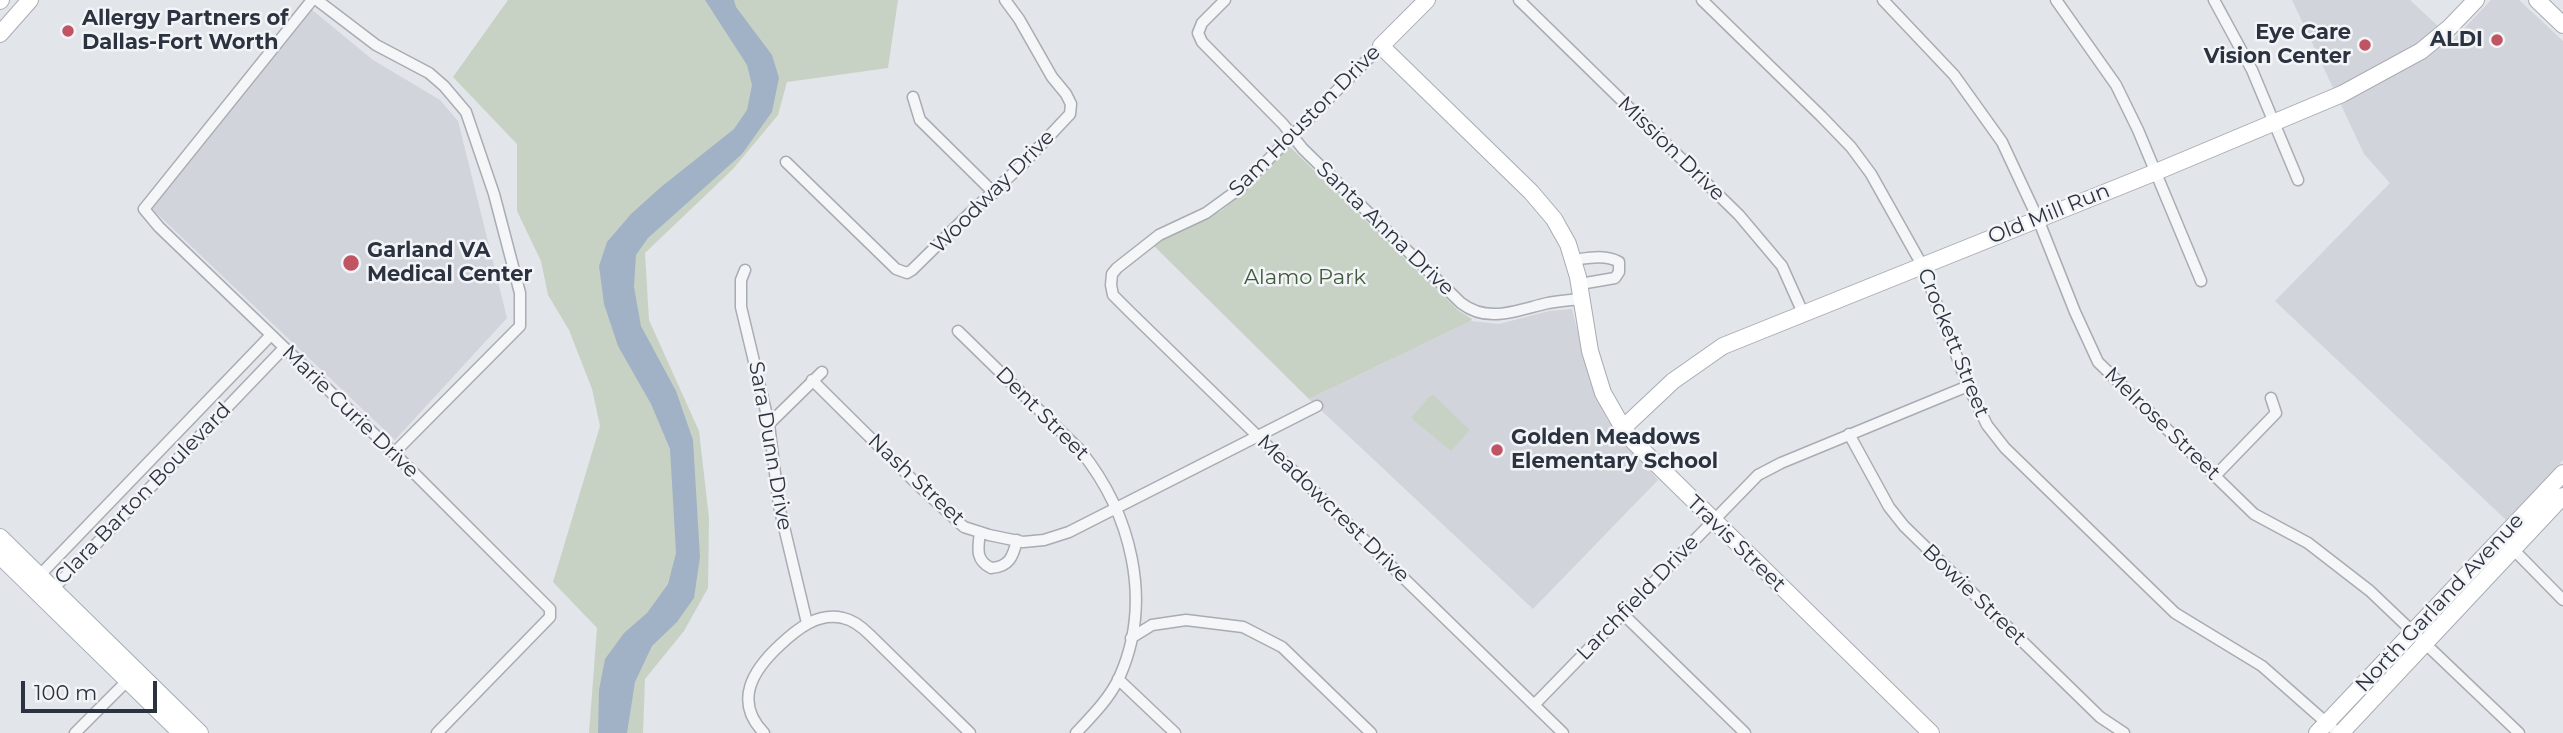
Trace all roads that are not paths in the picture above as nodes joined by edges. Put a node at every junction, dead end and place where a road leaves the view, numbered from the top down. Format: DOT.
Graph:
graph roads {
  1 [pos="30,0"];
  2 [pos="314,0"];
  3 [pos="1225,0"];
  4 [pos="1427,0"];
  5 [pos="1519,0"];
  6 [pos="1702,0"];
  7 [pos="1883,0"];
  8 [pos="2056,0"];
  9 [pos="2214,0"];
  10 [pos="2476,0"];
  11 [pos="2537,0"];
  12 [pos="1010,2"];
  13 [pos="2563,25"];
  14 [pos="0,34"];
  15 [pos="1381,46"];
  16 [pos="912,96"];
  17 [pos="2273,124"];
  18 [pos="1292,136"];
  19 [pos="786,162"];
  20 [pos="2156,172"];
  21 [pos="2298,180"];
  22 [pos="994,193"];
  23 [pos="2038,219"];
  24 [pos="1573,260"];
  25 [pos="1922,265"];
  26 [pos="745,270"];
  27 [pos="1110,281"];
  28 [pos="2201,281"];
  29 [pos="1580,292"];
  30 [pos="1803,313"];
  31 [pos="958,331"];
  32 [pos="271,335"];
  33 [pos="284,348"];
  34 [pos="822,372"];
  35 [pos="812,380"];
  36 [pos="1968,386"];
  37 [pos="2271,398"];
  38 [pos="1317,406"];
  39 [pos="769,424"];
  40 [pos="1623,428"];
  41 [pos="1849,435"];
  42 [pos="1258,436"];
  43 [pos="394,453"];
  44 [pos="2563,473"];
  45 [pos="2214,476"];
  46 [pos="2563,496"];
  47 [pos="1116,508"];
  48 [pos="1713,522"];
  49 [pos="980,532"];
  50 [pos="0,537"];
  51 [pos="2501,537"];
  52 [pos="1017,540"];
  53 [pos="2513,549"];
  54 [pos="0,556"];
  55 [pos="43,586"];
  56 [pos="2563,600"];
  57 [pos="1623,614"];
  58 [pos="807,623"];
  59 [pos="2414,631"];
  60 [pos="1131,638"];
  61 [pos="2426,643"];
  62 [pos="133,677"];
  63 [pos="1118,679"];
  64 [pos="1534,705"];
  65 [pos="2331,731"];
  66 [pos="75,733"];
  67 [pos="181,733"];
  68 [pos="200,733"];
  69 [pos="437,733"];
  70 [pos="764,733"];
  71 [pos="970,733"];
  72 [pos="1076,733"];
  73 [pos="1174,733"];
  74 [pos="1371,733"];
  75 [pos="1563,733"];
  76 [pos="1745,733"];
  77 [pos="1931,733"];
  78 [pos="2124,733"];
  79 [pos="2519,733"];
  1 -- 14 [label="street"];
  2 -- 32 [label="street, Marie Curie Drive"];
  2 -- 43 [label="street"];
  3 -- 18 [label="street, Santa Anna Drive"];
  4 -- 15 [label="street, Sam Houston Drive"];
  5 -- 30 [label="street, Mission Drive"];
  6 -- 25 [label="street, Crockett Street"];
  7 -- 23 [label="street, Melrose Street"];
  8 -- 20 [label="street"];
  9 -- 17 [label="street"];
  10 -- 17 [label="street, Old Mill Run"];
  11 -- 13 [label="street"];
  12 -- 22 [label="street, Woodway Drive"];
  15 -- 18 [label="street, Sam Houston Drive"];
  15 -- 24 [label="street, Travis Street"];
  16 -- 22 [label="street"];
  17 -- 20 [label="street, Old Mill Run"];
  17 -- 21 [label="street"];
  18 -- 27 [label="street, Sam Houston Drive"];
  18 -- 29 [label="street, Santa Anna Drive"];
  19 -- 22 [label="street, Woodway Drive"];
  20 -- 23 [label="street, Old Mill Run"];
  20 -- 28 [label="street"];
  23 -- 25 [label="street, Old Mill Run"];
  23 -- 45 [label="street, Melrose Street"];
  24 -- 29 [label="street, Travis Street"];
  24 -- 29 [label="street"];
  25 -- 30 [label="street, Old Mill Run"];
  25 -- 36 [label="street, Crockett Street"];
  26 -- 39 [label="street, Sara Dunn Drive"];
  27 -- 42 [label="street, Meadowcrest Drive"];
  29 -- 40 [label="street, Travis Street"];
  30 -- 40 [label="street, Old Mill Run"];
  31 -- 47 [label="street, Dent Street"];
  32 -- 33 [label="street, Marie Curie Drive"];
  32 -- 55 [label="street, Clara Barton Boulevard"];
  33 -- 43 [label="street, Marie Curie Drive"];
  33 -- 55 [label="street, Clara Barton Boulevard"];
  34 -- 35 [label="street"];
  35 -- 39 [label="street"];
  35 -- 49 [label="street, Nash Street"];
  36 -- 41 [label="street, Larchfield Drive"];
  36 -- 65 [label="street, Crockett Street"];
  37 -- 45 [label="street"];
  38 -- 42 [label="street, Nash Street"];
  39 -- 58 [label="street, Sara Dunn Drive"];
  40 -- 48 [label="street, Travis Street"];
  41 -- 48 [label="street, Larchfield Drive"];
  41 -- 78 [label="street, Bowie Street"];
  42 -- 47 [label="street, Nash Street"];
  42 -- 64 [label="street, Meadowcrest Drive"];
  43 -- 69 [label="street, Marie Curie Drive"];
  44 -- 51 [label="street, North Garland Avenue"];
  45 -- 59 [label="street, Melrose Street"];
  46 -- 53 [label="street, North Garland Avenue"];
  47 -- 52 [label="street, Nash Street"];
  47 -- 60 [label="street, Dent Street"];
  48 -- 57 [label="street, Larchfield Drive"];
  48 -- 77 [label="street, Travis Street"];
  49 -- 52 [label="street, Nash Street"];
  49 -- 52 [label="street"];
  50 -- 55 [label="street"];
  51 -- 53 [label="street"];
  51 -- 59 [label="street, North Garland Avenue"];
  53 -- 56 [label="street"];
  53 -- 61 [label="street, North Garland Avenue"];
  54 -- 55 [label="street"];
  55 -- 62 [label="street"];
  57 -- 64 [label="street, Larchfield Drive"];
  57 -- 76 [label="street"];
  58 -- 70 [label="street"];
  58 -- 71 [label="street"];
  59 -- 61 [label="street, Melrose Street"];
  59 -- 65 [label="street, North Garland Avenue"];
  60 -- 63 [label="street, Dent Street"];
  60 -- 74 [label="street"];
  61 -- 65 [label="street, North Garland Avenue"];
  61 -- 79 [label="street, Melrose Street"];
  62 -- 66 [label="street"];
  62 -- 67 [label="street"];
  62 -- 68 [label="street"];
  63 -- 72 [label="street, Dent Street"];
  63 -- 73 [label="street"];
  64 -- 75 [label="street, Meadowcrest Drive"];
}
